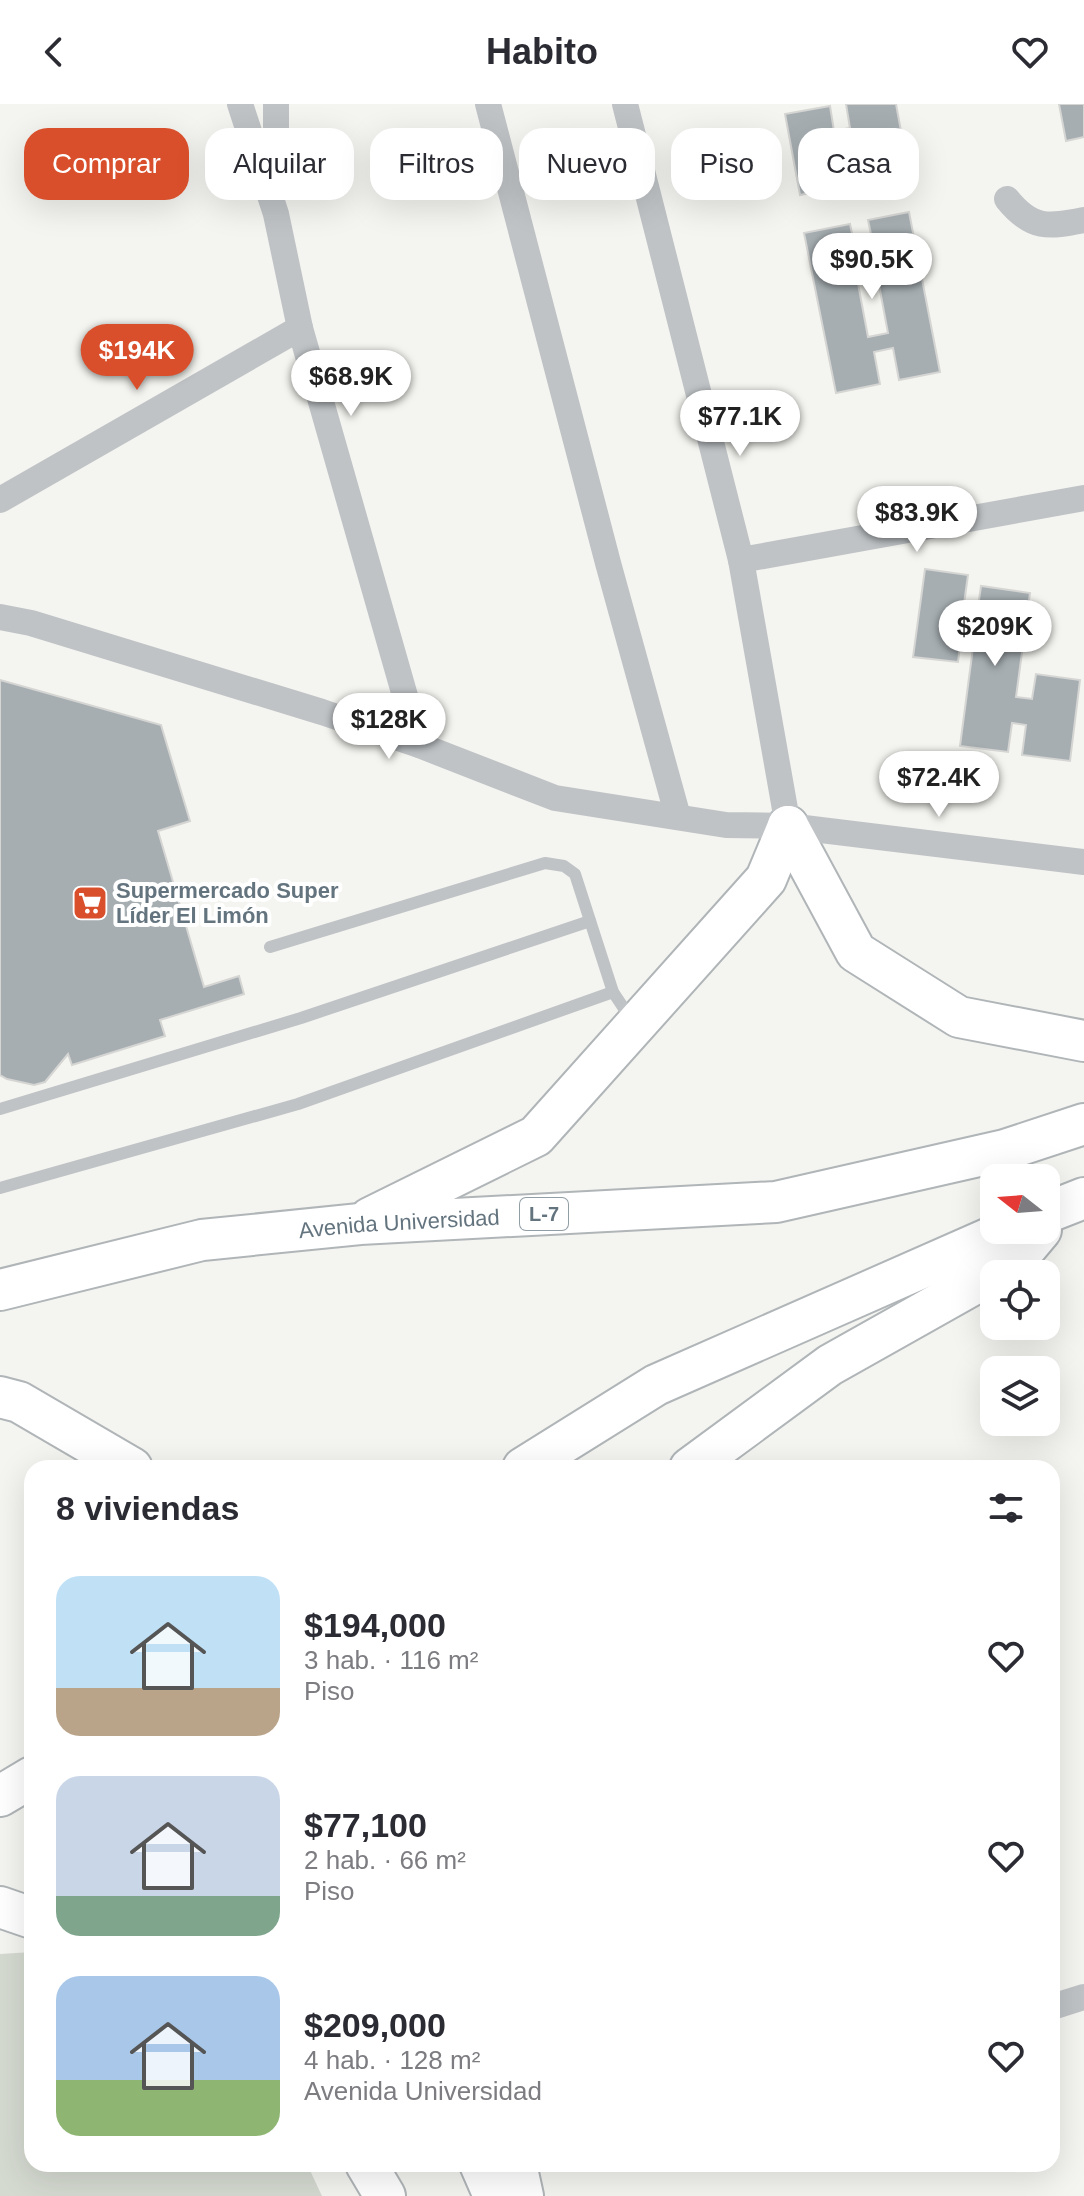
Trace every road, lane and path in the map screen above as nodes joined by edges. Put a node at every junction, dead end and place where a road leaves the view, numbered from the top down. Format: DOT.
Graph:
graph roads {
  1 [pos="240,104"];
  2 [pos="276,104"];
  3 [pos="488,104"];
  4 [pos="625,104"];
  5 [pos="1007,199"];
  6 [pos="276,214"];
  7 [pos="1084,220"];
  8 [pos="300,328"];
  9 [pos="1084,498"];
  10 [pos="0,500"];
  11 [pos="741,560"];
  12 [pos="0,617"];
  13 [pos="419,745"];
  14 [pos="678,817"];
  15 [pos="788,826"];
  16 [pos="1084,862"];
  17 [pos="590,921"];
  18 [pos="270,947"];
  19 [pos="613,992"];
  20 [pos="635,1025"];
  21 [pos="1084,1041"];
  22 [pos="0,1109"];
  23 [pos="1084,1124"];
  24 [pos="0,1188"];
  25 [pos="360,1224"];
  26 [pos="980,1242"];
  27 [pos="1029,1244"];
  28 [pos="0,1290"];
  29 [pos="0,1397"];
  30 [pos="118,1460"];
  31 [pos="536,1460"];
  32 [pos="701,1460"];
  33 [pos="24,1782"];
  34 [pos="0,1796"];
  35 [pos="0,1907"];
  36 [pos="24,1915"];
  37 [pos="1084,1997"];
  38 [pos="1060,2004"];
  39 [pos="371,2172"];
  40 [pos="484,2172"];
  41 [pos="518,2172"];
  42 [pos="385,2196"];
  43 [pos="494,2196"];
  44 [pos="523,2196"];
  1 -- 6 [label="street"];
  2 -- 6 [label="street"];
  3 -- 14 [label="street"];
  4 -- 11 [label="street"];
  5 -- 7 [label="street"];
  6 -- 8 [label="street"];
  8 -- 10 [label="street"];
  8 -- 13 [label="street"];
  9 -- 11 [label="street"];
  11 -- 15 [label="street"];
  12 -- 13 [label="street"];
  13 -- 14 [label="street"];
  14 -- 15 [label="street"];
  15 -- 16 [label="street"];
  15 -- 20 [label="main road"];
  15 -- 21 [label="main road"];
  17 -- 18 [label="lane"];
  17 -- 19 [label="lane"];
  17 -- 22 [label="lane"];
  19 -- 20 [label="lane"];
  19 -- 24 [label="lane"];
  20 -- 25 [label="main road"];
  23 -- 25 [label="main road, Avenida Universidad / L-7"];
  25 -- 28 [label="main road, Avenida Universidad / L-7"];
  26 -- 31 [label="main road"];
  27 -- 32 [label="main road"];
  29 -- 30 [label="main road"];
  33 -- 34 [label="main road"];
  35 -- 36 [label="main road"];
  37 -- 38 [label="street"];
  39 -- 42 [label="main road"];
  40 -- 43 [label="main road"];
  41 -- 44 [label="main road"];
}
